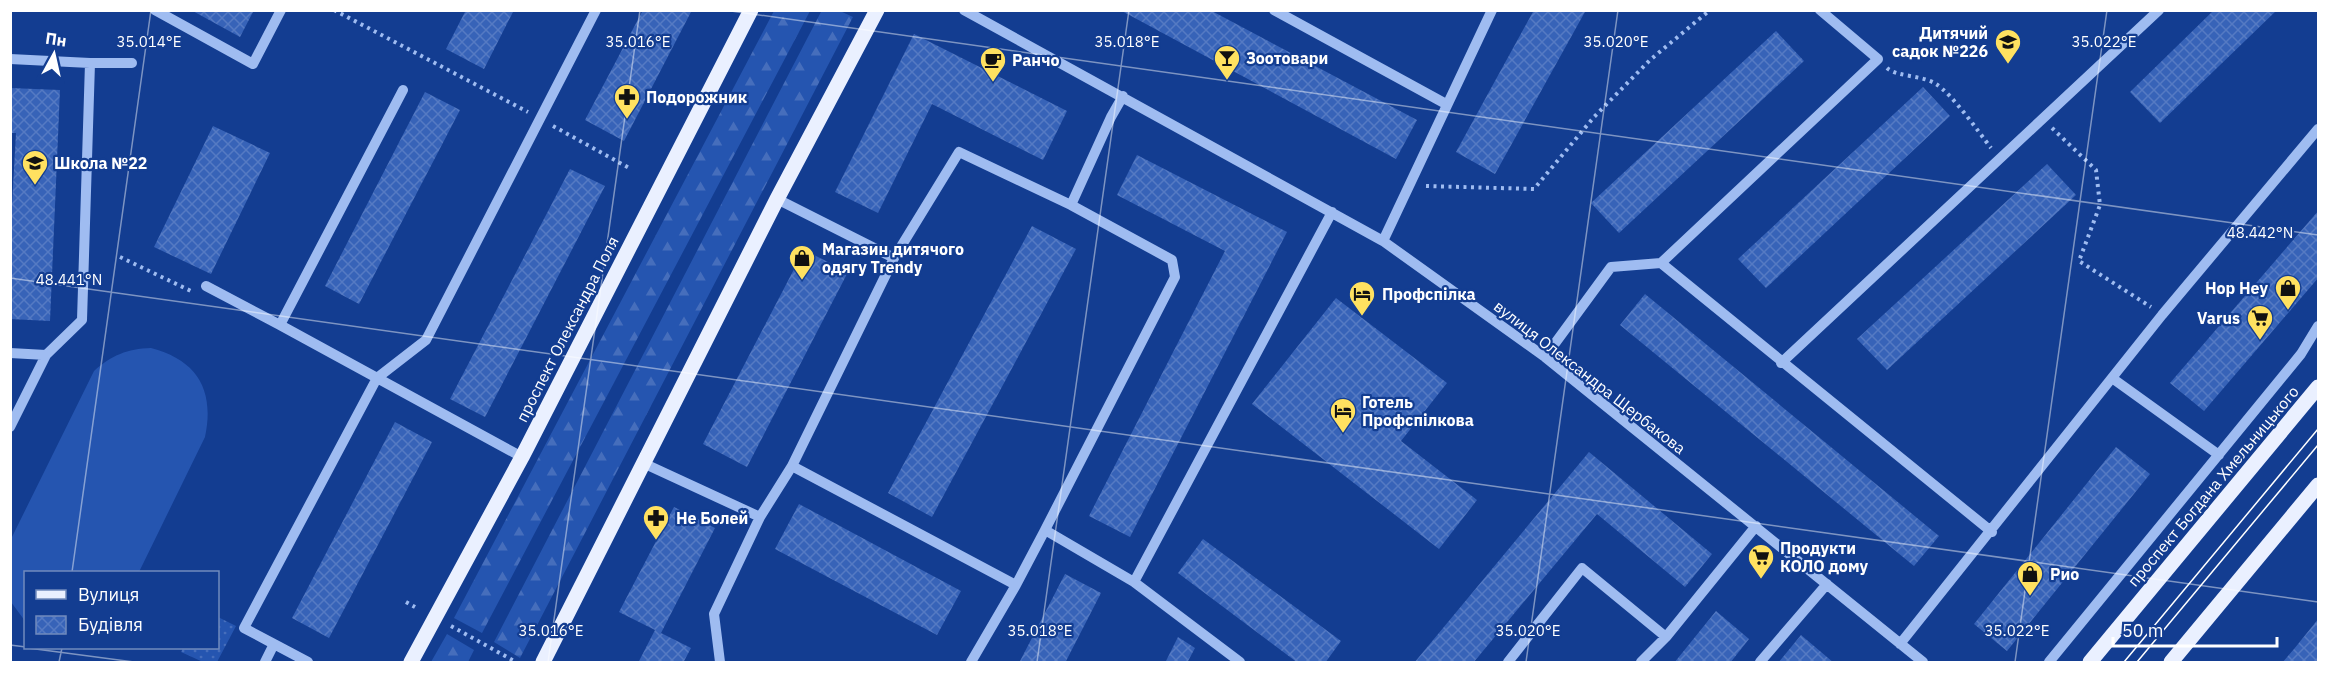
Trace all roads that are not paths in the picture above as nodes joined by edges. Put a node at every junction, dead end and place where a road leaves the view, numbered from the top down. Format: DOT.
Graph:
graph roads {
  1 [pos="155,10"];
  2 [pos="281,10"];
  3 [pos="596,10"];
  4 [pos="751,10"];
  5 [pos="877,10"];
  6 [pos="964,10"];
  7 [pos="1274,10"];
  8 [pos="1492,10"];
  9 [pos="1820,10"];
  10 [pos="2159,10"];
  11 [pos="10,59"];
  12 [pos="90,63"];
  13 [pos="132,63"];
  14 [pos="403,90"];
  15 [pos="1123,96"];
  16 [pos="1446,104"];
  17 [pos="2319,129"];
  18 [pos="777,200"];
  19 [pos="1071,205"];
  20 [pos="1332,212"];
  21 [pos="1383,241"];
  22 [pos="894,258"];
  23 [pos="1661,263"];
  24 [pos="206,286"];
  25 [pos="280,326"];
  26 [pos="2319,326"];
  27 [pos="10,353"];
  28 [pos="46,355"];
  29 [pos="1545,357"];
  30 [pos="1780,363"];
  31 [pos="377,378"];
  32 [pos="2112,378"];
  33 [pos="2319,387"];
  34 [pos="10,427"];
  35 [pos="2219,455"];
  36 [pos="522,457"];
  37 [pos="643,463"];
  38 [pos="792,466"];
  39 [pos="2319,485"];
  40 [pos="760,517"];
  41 [pos="1756,526"];
  42 [pos="1045,530"];
  43 [pos="1992,532"];
  44 [pos="1134,582"];
  45 [pos="1827,584"];
  46 [pos="1016,585"];
  47 [pos="1666,637"];
  48 [pos="274,644"];
  49 [pos="1900,644"];
  50 [pos="265,663"];
  51 [pos="308,663"];
  52 [pos="411,663"];
  53 [pos="543,663"];
  54 [pos="720,663"];
  55 [pos="972,663"];
  56 [pos="1240,663"];
  57 [pos="1508,663"];
  58 [pos="1641,663"];
  59 [pos="1760,663"];
  60 [pos="1923,663"];
  61 [pos="2049,663"];
  62 [pos="2090,663"];
  63 [pos="2171,663"];
  1 -- 2 [label="street"];
  3 -- 31 [label="street"];
  4 -- 36 [label="main road, проспект Олександра Поля"];
  5 -- 18 [label="main road"];
  6 -- 15 [label="street, вулиця Олександра Щербакова"];
  7 -- 16 [label="street"];
  8 -- 16 [label="street"];
  9 -- 23 [label="street"];
  10 -- 30 [label="street"];
  11 -- 12 [label="street"];
  12 -- 13 [label="street"];
  12 -- 28 [label="street"];
  14 -- 25 [label="street"];
  15 -- 19 [label="street"];
  15 -- 20 [label="street, вулиця Олександра Щербакова"];
  16 -- 21 [label="street"];
  17 -- 32 [label="street"];
  18 -- 22 [label="street"];
  18 -- 37 [label="main road"];
  19 -- 22 [label="street"];
  19 -- 42 [label="street"];
  20 -- 21 [label="street, вулиця Олександра Щербакова"];
  20 -- 44 [label="street"];
  21 -- 29 [label="street, вулиця Олександра Щербакова"];
  22 -- 38 [label="street"];
  23 -- 29 [label="street"];
  23 -- 30 [label="street"];
  24 -- 25 [label="street"];
  25 -- 31 [label="street"];
  26 -- 35 [label="street"];
  27 -- 28 [label="street"];
  28 -- 34 [label="street"];
  29 -- 41 [label="street, вулиця Олександра Щербакова"];
  30 -- 43 [label="street"];
  31 -- 36 [label="street"];
  31 -- 48 [label="street"];
  32 -- 35 [label="street"];
  32 -- 43 [label="street"];
  33 -- 62 [label="main road, проспект Богдана Хмельницького"];
  35 -- 61 [label="street"];
  36 -- 52 [label="main road, проспект Олександра Поля"];
  37 -- 40 [label="street"];
  37 -- 53 [label="main road"];
  38 -- 40 [label="street"];
  38 -- 46 [label="street"];
  39 -- 63 [label="main road"];
  40 -- 54 [label="street"];
  41 -- 45 [label="street, вулиця Олександра Щербакова"];
  41 -- 47 [label="street"];
  42 -- 44 [label="street"];
  42 -- 46 [label="street"];
  43 -- 49 [label="street"];
  44 -- 56 [label="street"];
  45 -- 49 [label="street, вулиця Олександра Щербакова"];
  45 -- 59 [label="street"];
  46 -- 55 [label="street"];
  47 -- 57 [label="street"];
  47 -- 58 [label="street"];
  48 -- 50 [label="street"];
  48 -- 51 [label="street"];
  49 -- 60 [label="street, вулиця Олександра Щербакова"];
}
